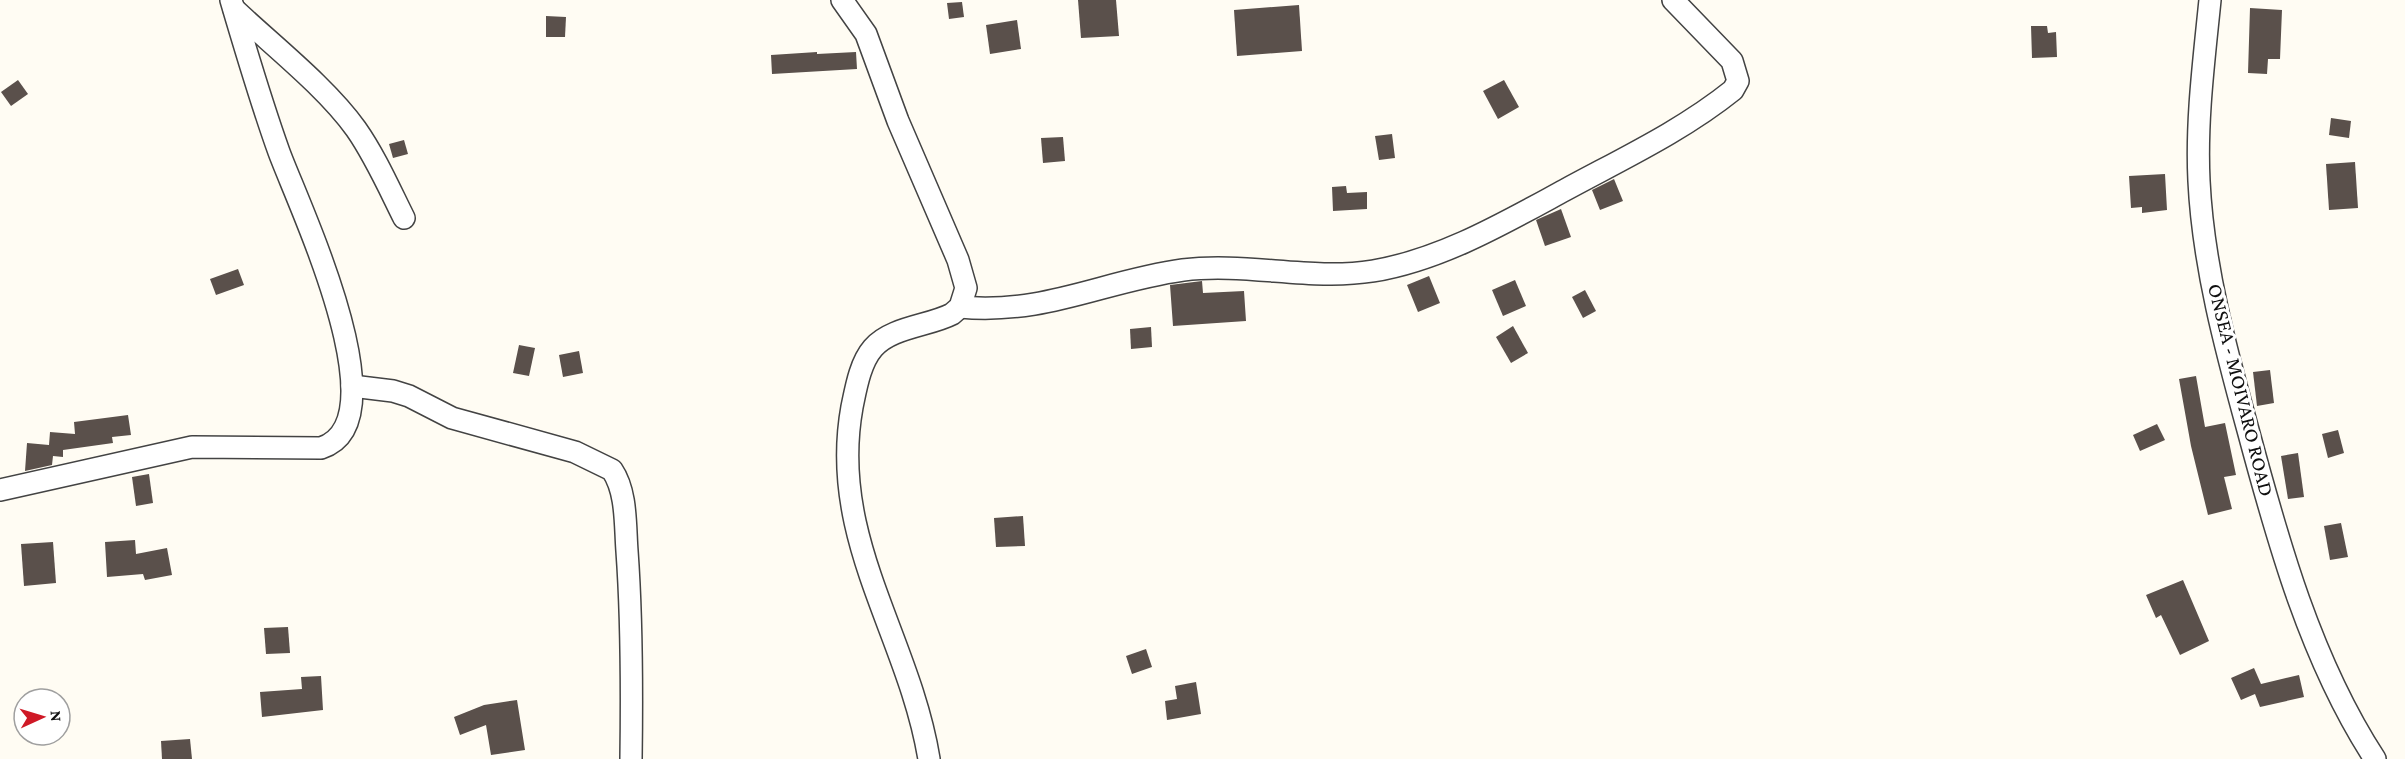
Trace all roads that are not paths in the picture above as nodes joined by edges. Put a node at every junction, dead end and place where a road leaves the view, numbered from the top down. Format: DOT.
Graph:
graph roads {
  1 [pos="842,0"];
  2 [pos="1673,0"];
  3 [pos="2210,0"];
  4 [pos="232,4"];
  5 [pos="404,218"];
  6 [pos="960,307"];
  7 [pos="352,386"];
  8 [pos="0,490"];
  9 [pos="631,759"];
  10 [pos="929,759"];
  11 [pos="2375,759"];
  1 -- 6 [label="street"];
  2 -- 6 [label="street"];
  3 -- 11 [label="street, ONSEA - MOIVARO ROAD"];
  4 -- 5 [label="street"];
  4 -- 7 [label="street"];
  6 -- 10 [label="street"];
  7 -- 8 [label="street"];
  7 -- 9 [label="street"];
}
